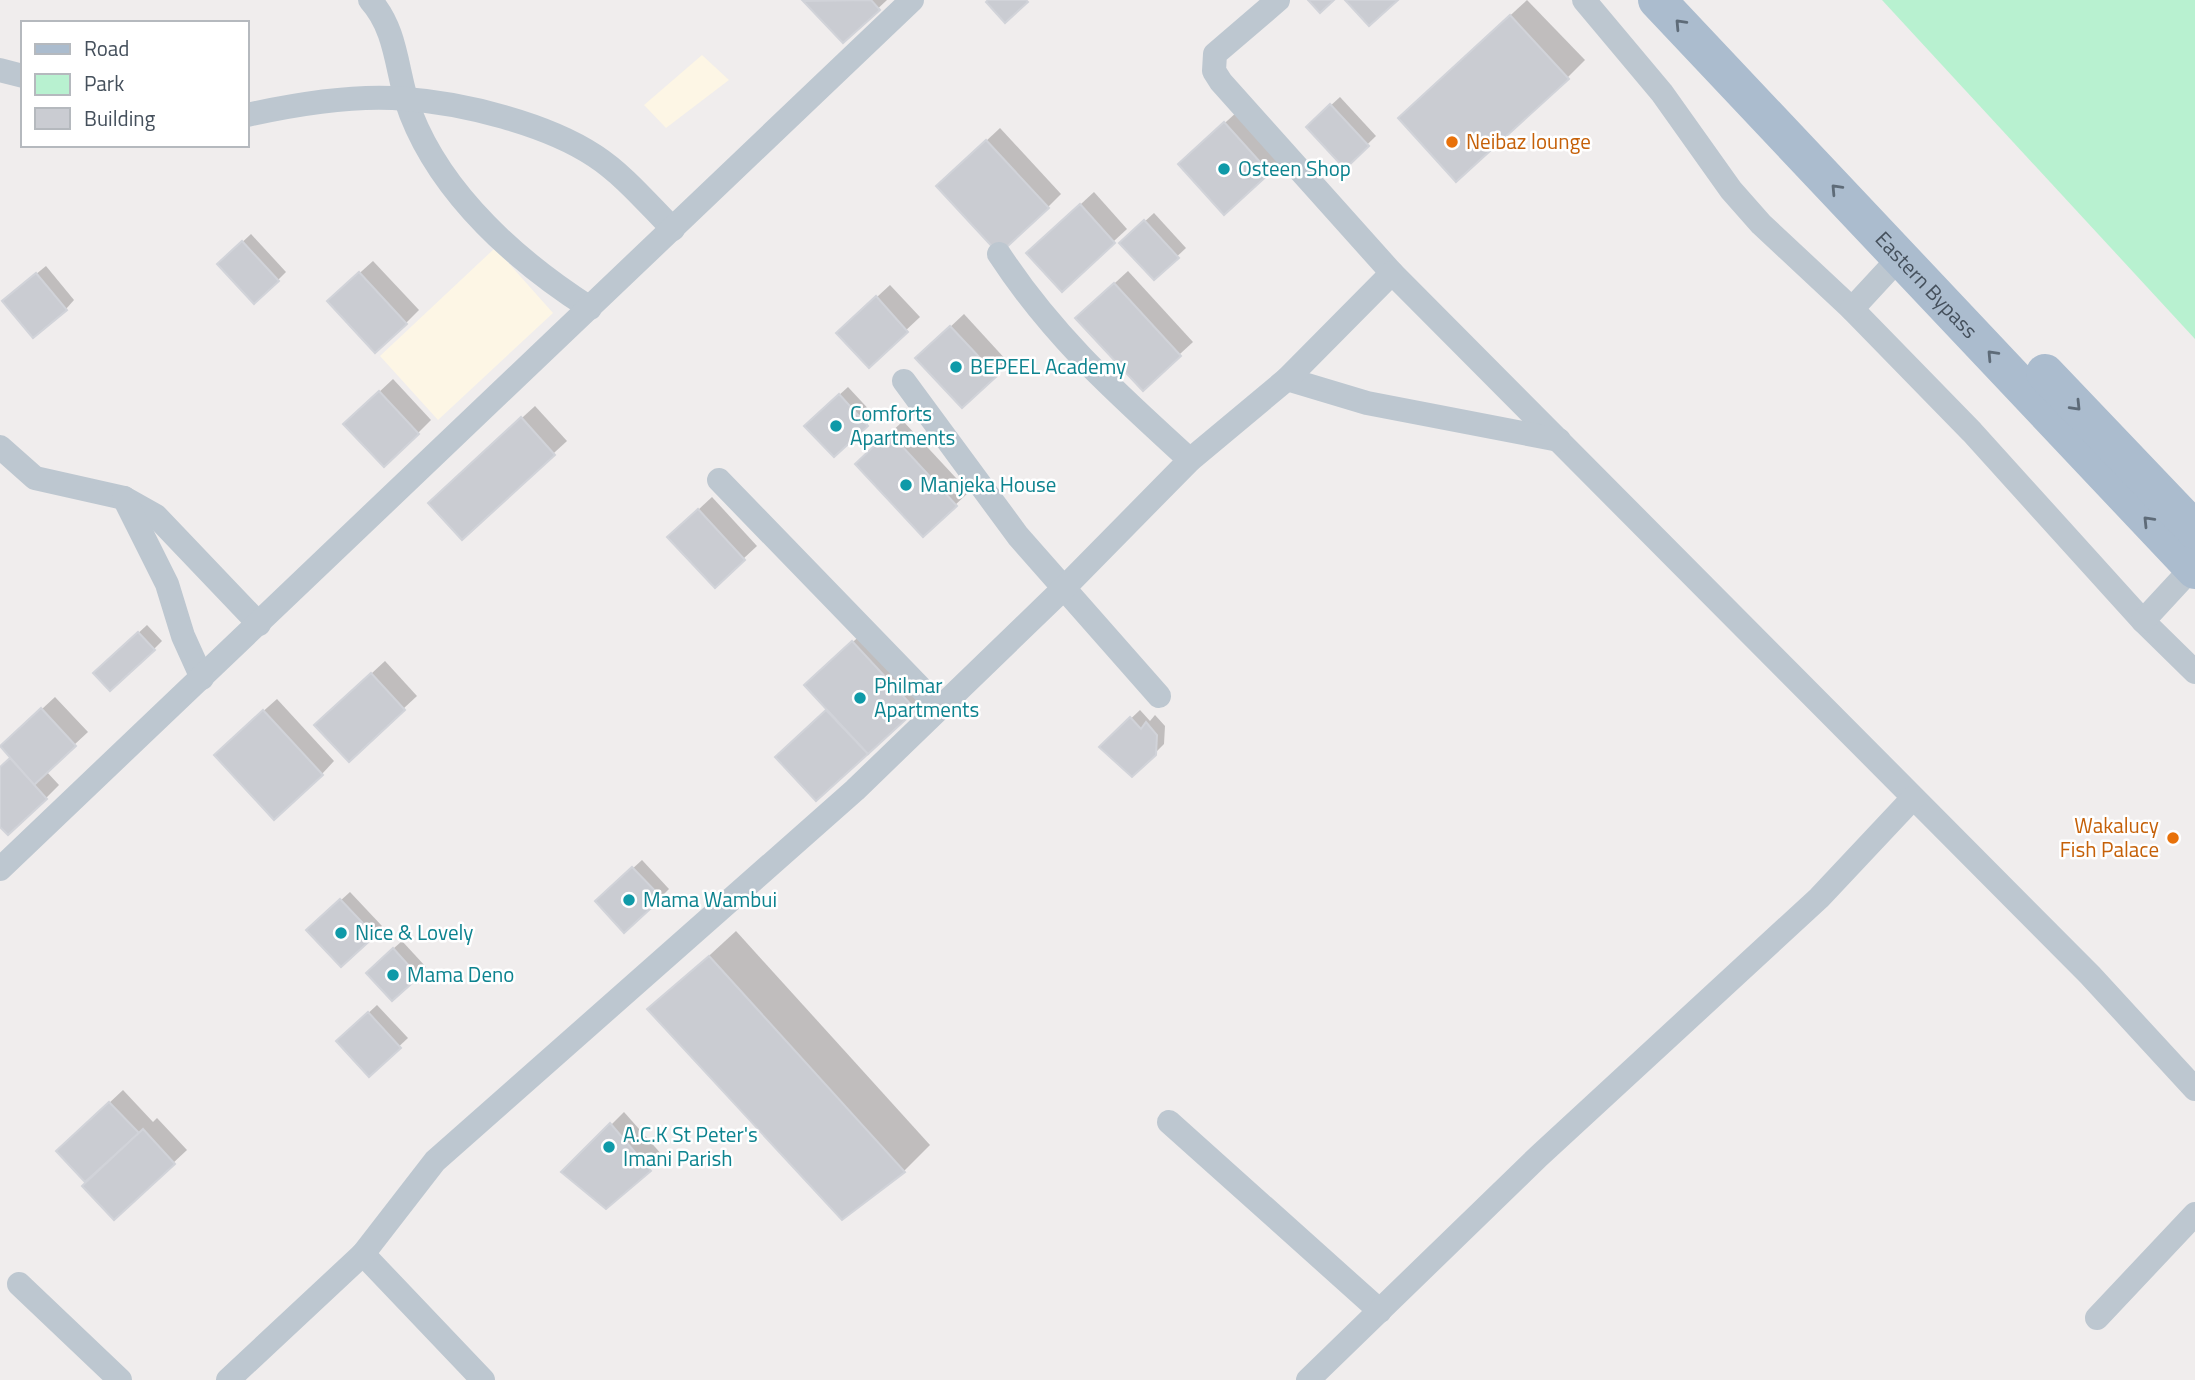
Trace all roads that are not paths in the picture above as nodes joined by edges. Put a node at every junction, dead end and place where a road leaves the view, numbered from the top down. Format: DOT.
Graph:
graph roads {
  1 [pos="370,0"];
  2 [pos="912,0"];
  3 [pos="1278,0"];
  4 [pos="1584,0"];
  5 [pos="1657,0"];
  6 [pos="1693,0"];
  7 [pos="0,69"];
  8 [pos="21,75"];
  9 [pos="407,99"];
  10 [pos="248,115"];
  11 [pos="673,229"];
  12 [pos="999,254"];
  13 [pos="1900,257"];
  14 [pos="1392,273"];
  15 [pos="590,308"];
  16 [pos="1852,309"];
  17 [pos="1287,379"];
  18 [pos="904,381"];
  19 [pos="1559,440"];
  20 [pos="0,447"];
  21 [pos="1190,460"];
  22 [pos="719,480"];
  23 [pos="124,498"];
  24 [pos="2195,530"];
  25 [pos="2194,569"];
  26 [pos="1064,589"];
  27 [pos="2143,621"];
  28 [pos="259,624"];
  29 [pos="2195,672"];
  30 [pos="202,678"];
  31 [pos="1159,696"];
  32 [pos="939,707"];
  33 [pos="1913,798"];
  34 [pos="0,869"];
  35 [pos="2195,1088"];
  36 [pos="1169,1122"];
  37 [pos="2195,1214"];
  38 [pos="363,1254"];
  39 [pos="19,1284"];
  40 [pos="1380,1311"];
  41 [pos="2097,1318"];
  42 [pos="1325,1375"];
  43 [pos="120,1380"];
  44 [pos="228,1380"];
  45 [pos="462,1380"];
  46 [pos="483,1380"];
  1 -- 9 [label="street"];
  2 -- 11 [label="street"];
  3 -- 14 [label="street"];
  4 -- 16 [label="street"];
  13 -- 5 [label="main road, Eastern Bypass, one-way"];
  6 -- 24 [label="main road, Eastern Bypass, one-way"];
  7 -- 8 [label="street"];
  9 -- 10 [label="street"];
  9 -- 11 [label="street"];
  9 -- 15 [label="street"];
  11 -- 15 [label="street"];
  12 -- 21 [label="street"];
  13 -- 16 [label="street"];
  25 -- 13 [label="main road, Eastern Bypass, one-way"];
  14 -- 17 [label="street"];
  14 -- 19 [label="street"];
  15 -- 28 [label="street"];
  16 -- 27 [label="street"];
  17 -- 19 [label="street"];
  17 -- 21 [label="street"];
  18 -- 26 [label="street"];
  19 -- 33 [label="street"];
  20 -- 23 [label="street"];
  21 -- 26 [label="street"];
  22 -- 32 [label="street"];
  23 -- 28 [label="street"];
  23 -- 30 [label="street"];
  25 -- 27 [label="street"];
  26 -- 31 [label="street"];
  26 -- 32 [label="street"];
  27 -- 29 [label="street"];
  28 -- 30 [label="street"];
  30 -- 34 [label="street"];
  32 -- 38 [label="street"];
  33 -- 35 [label="street"];
  33 -- 40 [label="street"];
  36 -- 40 [label="street"];
  37 -- 41 [label="street"];
  38 -- 44 [label="street"];
  38 -- 45 [label="street"];
  38 -- 46 [label="street"];
  39 -- 43 [label="street"];
  40 -- 42 [label="street"];
}
